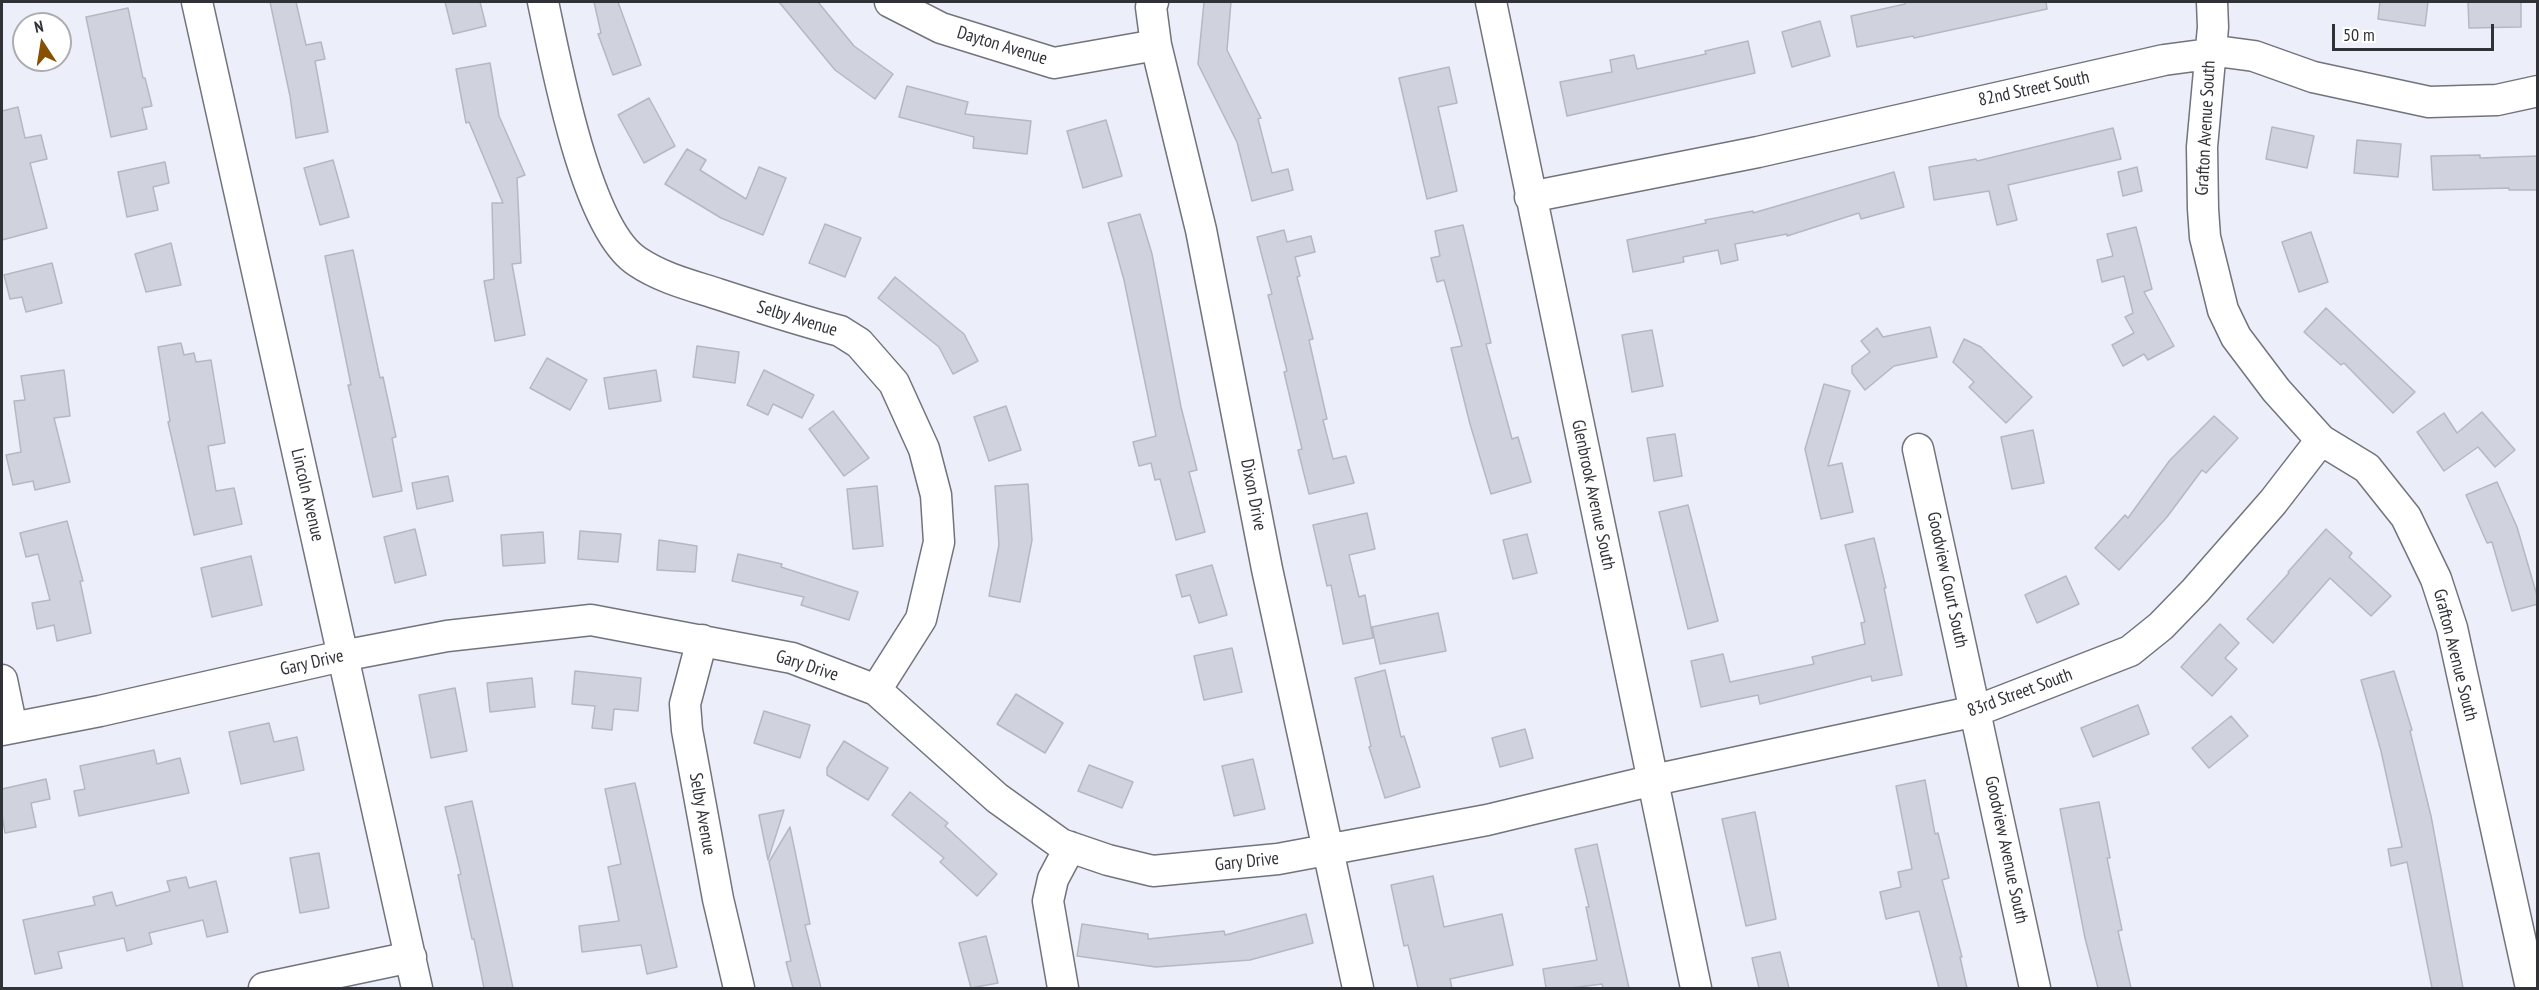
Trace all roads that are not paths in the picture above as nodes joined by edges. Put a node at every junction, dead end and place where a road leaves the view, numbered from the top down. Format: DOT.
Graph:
graph roads {
  1 [pos="197,2"];
  2 [pos="543,2"];
  3 [pos="890,2"];
  4 [pos="1153,2"];
  5 [pos="1491,2"];
  6 [pos="2212,2"];
  7 [pos="1156,45"];
  8 [pos="2210,54"];
  9 [pos="2538,92"];
  10 [pos="1530,197"];
  11 [pos="2321,440"];
  12 [pos="1918,449"];
  13 [pos="702,640"];
  14 [pos="342,656"];
  15 [pos="2,680"];
  16 [pos="876,690"];
  17 [pos="1976,711"];
  18 [pos="7,729"];
  19 [pos="1654,780"];
  20 [pos="1559,803"];
  21 [pos="1070,847"];
  22 [pos="1328,849"];
  23 [pos="411,957"];
  24 [pos="264,988"];
  25 [pos="417,988"];
  26 [pos="739,988"];
  27 [pos="1064,988"];
  28 [pos="1358,988"];
  29 [pos="1696,988"];
  30 [pos="2035,988"];
  31 [pos="2531,988"];
  1 -- 14 [label="street, Lincoln Avenue"];
  2 -- 16 [label="street, Selby Avenue"];
  3 -- 7 [label="street, Dayton Avenue"];
  4 -- 7 [label="street, Dixon Drive"];
  5 -- 10 [label="street, Glenbrook Avenue South"];
  6 -- 8 [label="street, Grafton Avenue South"];
  7 -- 22 [label="street, Dixon Drive"];
  8 -- 9 [label="street, 82nd Street South"];
  8 -- 10 [label="street, 82nd Street South"];
  8 -- 11 [label="street, Grafton Avenue South"];
  10 -- 19 [label="street, Glenbrook Avenue South"];
  11 -- 17 [label="street, 83rd Street South"];
  11 -- 31 [label="street, Grafton Avenue South"];
  12 -- 17 [label="street, Goodview Court South"];
  13 -- 14 [label="street, Gary Drive"];
  13 -- 16 [label="street, Gary Drive"];
  13 -- 26 [label="street, Selby Avenue"];
  14 -- 18 [label="street, Gary Drive"];
  14 -- 23 [label="street, Lincoln Avenue"];
  15 -- 18 [label="street"];
  16 -- 21 [label="street, Gary Drive"];
  17 -- 19 [label="street, 83rd Street South"];
  17 -- 30 [label="street, Goodview Avenue South"];
  19 -- 20 [label="street, 83rd Street South"];
  19 -- 29 [label="street, Glenbrook Avenue South"];
  20 -- 22 [label="street, Gary Drive"];
  21 -- 22 [label="street, Gary Drive"];
  21 -- 27 [label="street"];
  22 -- 28 [label="street, Dixon Drive"];
  23 -- 24 [label="street"];
  23 -- 25 [label="street, Lincoln Avenue"];
}
